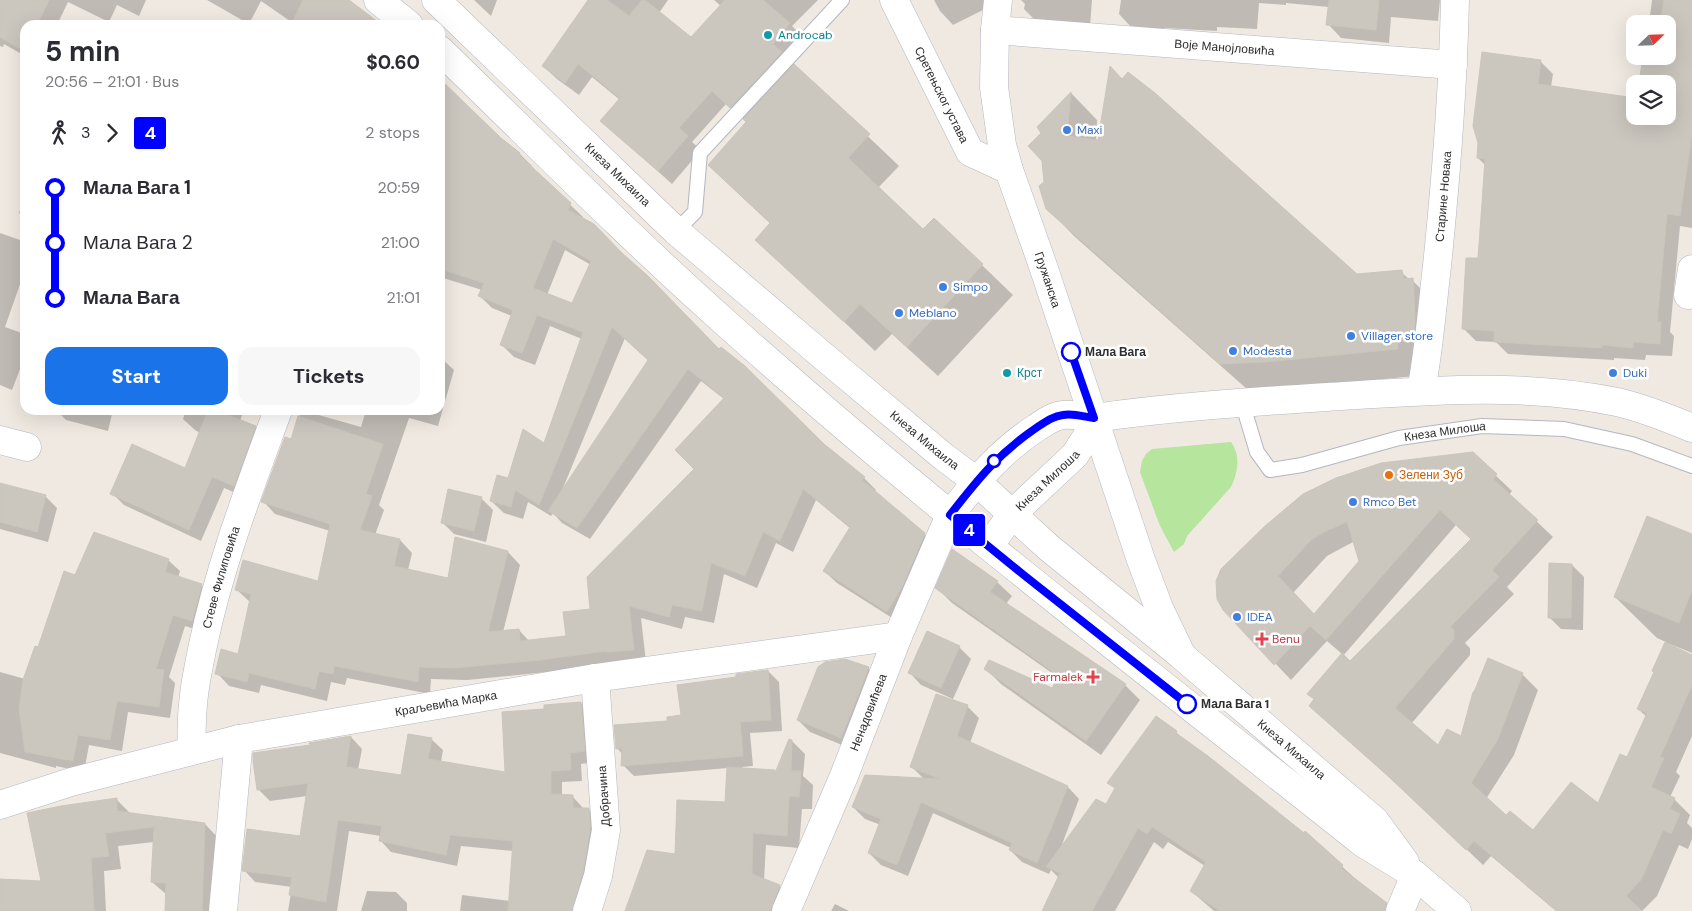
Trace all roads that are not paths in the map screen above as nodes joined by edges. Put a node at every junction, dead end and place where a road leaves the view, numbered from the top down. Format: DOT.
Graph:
graph roads {
  1 [pos="378,0"];
  2 [pos="436,0"];
  3 [pos="842,0"];
  4 [pos="894,0"];
  5 [pos="998,0"];
  6 [pos="1455,0"];
  7 [pos="403,20"];
  8 [pos="995,30"];
  9 [pos="445,55"];
  10 [pos="1453,65"];
  11 [pos="1008,170"];
  12 [pos="676,230"];
  13 [pos="1421,391"];
  14 [pos="1242,402"];
  15 [pos="276,415"];
  16 [pos="1094,418"];
  17 [pos="1692,428"];
  18 [pos="0,440"];
  19 [pos="26,447"];
  20 [pos="1692,466"];
  21 [pos="976,481"];
  22 [pos="1012,513"];
  23 [pos="950,515"];
  24 [pos="989,546"];
  25 [pos="898,636"];
  26 [pos="1182,656"];
  27 [pos="595,678"];
  28 [pos="239,738"];
  29 [pos="192,750"];
  30 [pos="0,805"];
  31 [pos="1415,876"];
  32 [pos="224,911"];
  33 [pos="587,911"];
  34 [pos="786,911"];
  35 [pos="1400,911"];
  36 [pos="1457,911"];
  1 -- 7 [label="street"];
  2 -- 12 [label="street, Кнеза Михаила"];
  3 -- 12 [label="lane"];
  4 -- 11 [label="street, Сретењског устава"];
  5 -- 8 [label="street, Гружанска"];
  6 -- 10 [label="street, Старине Новака"];
  8 -- 10 [label="street, Воје Манојловића"];
  8 -- 11 [label="street, Гружанска"];
  9 -- 23 [label="street, Кнеза Михаила"];
  10 -- 13 [label="street, Старине Новака"];
  11 -- 16 [label="street, Гружанска"];
  12 -- 21 [label="street, Кнеза Михаила"];
  13 -- 14 [label="street"];
  13 -- 17 [label="street"];
  14 -- 16 [label="street"];
  14 -- 20 [label="lane, Кнеза Милоша"];
  15 -- 29 [label="street, Стеве Филиповића"];
  16 -- 21 [label="street"];
  16 -- 22 [label="street, Кнеза Милоша"];
  16 -- 26 [label="street, Гружанска"];
  18 -- 19 [label="street"];
  21 -- 22 [label="street, Кнеза Михаила"];
  21 -- 23 [label="street, Ненадовићева"];
  22 -- 24 [label="street, Кнеза Милоша"];
  22 -- 26 [label="street, Кнеза Михаила"];
  23 -- 24 [label="street, Кнеза Михаила"];
  23 -- 25 [label="street, Ненадовићева"];
  24 -- 31 [label="street, Кнеза Михаила"];
  25 -- 27 [label="street, Краљевића Марка"];
  25 -- 34 [label="street, Ненадовићева"];
  26 -- 31 [label="street, Кнеза Михаила"];
  27 -- 28 [label="street, Краљевића Марка"];
  27 -- 33 [label="street, Добрачина"];
  28 -- 29 [label="street, Краљевића Марка"];
  28 -- 32 [label="street"];
  29 -- 30 [label="street, Краљевића Марка"];
  31 -- 35 [label="street"];
  31 -- 36 [label="street, Кнеза Михаила"];
}
